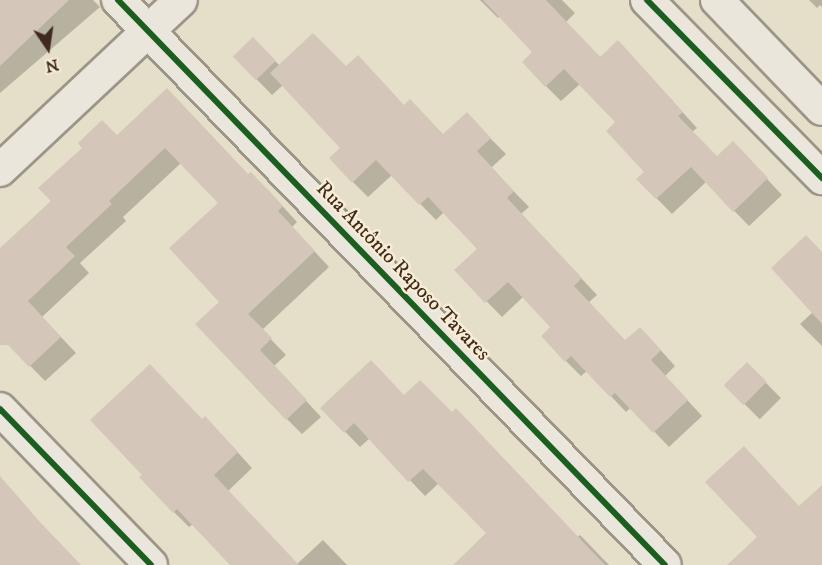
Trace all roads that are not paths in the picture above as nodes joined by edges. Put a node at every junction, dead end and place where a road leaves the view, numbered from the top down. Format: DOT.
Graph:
graph roads {
  1 [pos="118,0"];
  2 [pos="181,0"];
  3 [pos="647,0"];
  4 [pos="717,0"];
  5 [pos="148,32"];
  6 [pos="822,109"];
  7 [pos="0,170"];
  8 [pos="822,178"];
  9 [pos="0,409"];
  10 [pos="151,565"];
  11 [pos="665,565"];
  1 -- 5 [label="street, Rua Antônio Raposo Tavares"];
  2 -- 5 [label="street"];
  3 -- 8 [label="street"];
  4 -- 6 [label="street"];
  5 -- 7 [label="street"];
  5 -- 11 [label="street, Rua Antônio Raposo Tavares"];
  9 -- 10 [label="street"];
}
